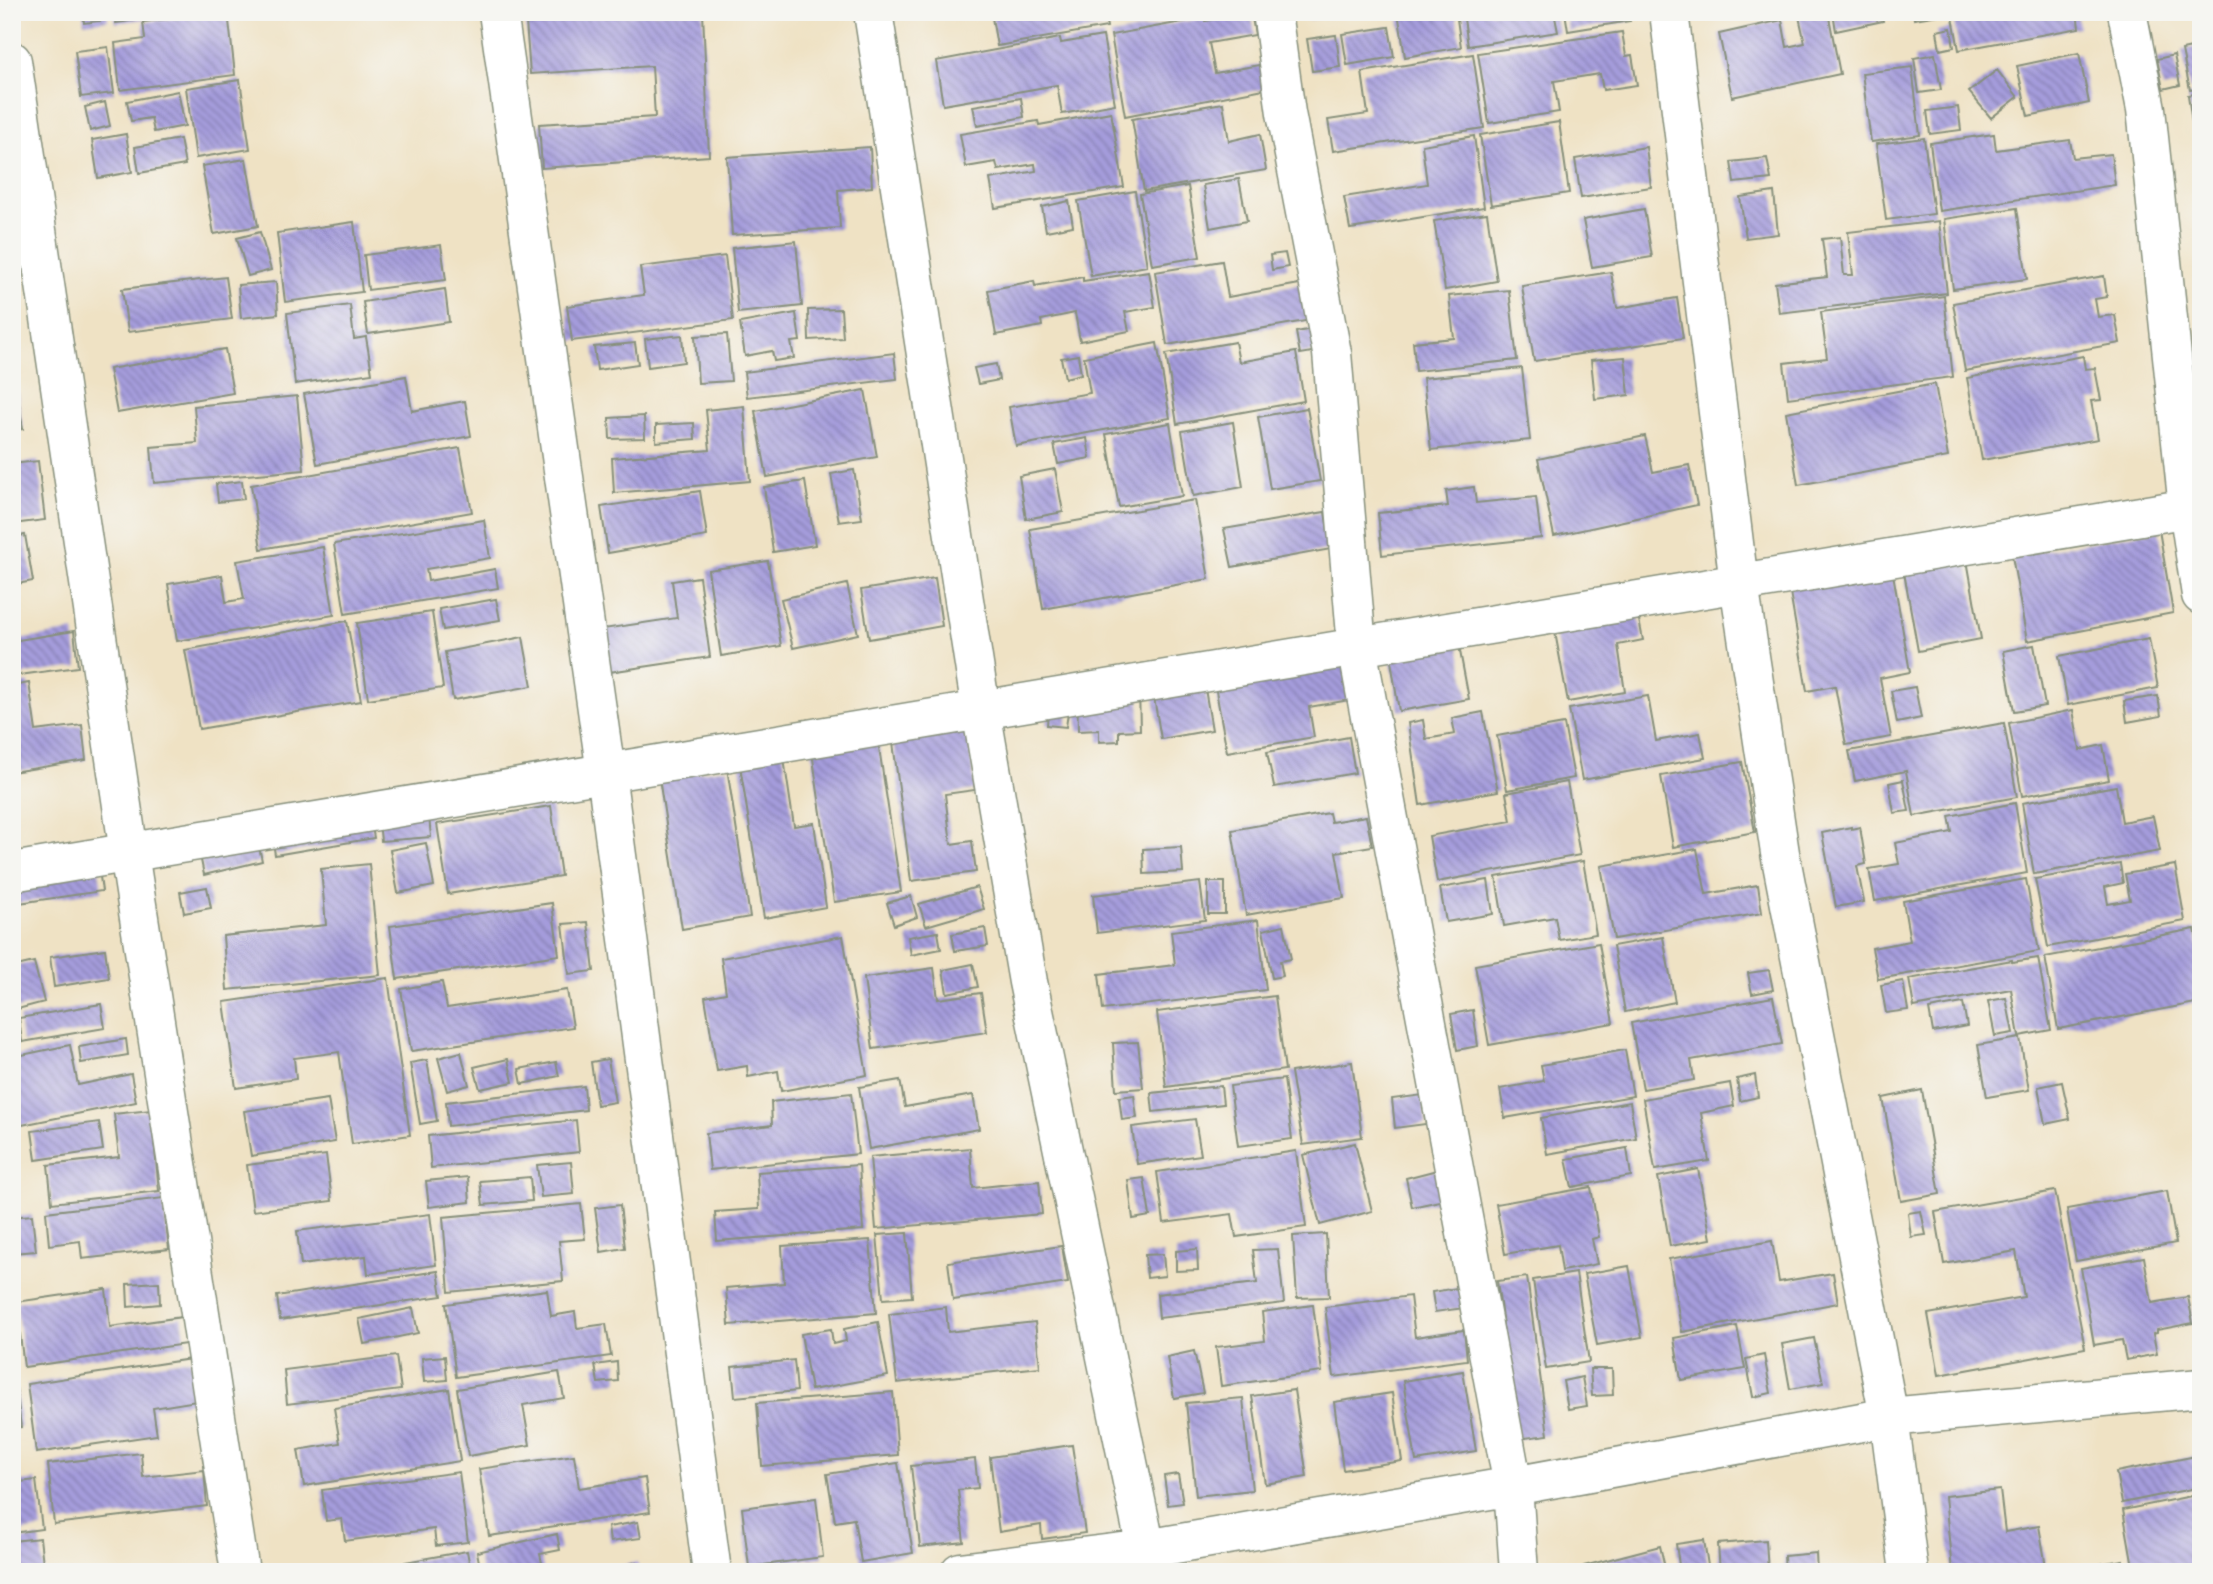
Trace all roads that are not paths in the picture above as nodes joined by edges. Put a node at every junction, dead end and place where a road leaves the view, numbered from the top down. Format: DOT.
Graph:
graph roads {
  1 [pos="498,12"];
  2 [pos="873,12"];
  3 [pos="1272,12"];
  4 [pos="1669,12"];
  5 [pos="2127,12"];
  6 [pos="12,61"];
  7 [pos="2194,507"];
  8 [pos="1739,584"];
  9 [pos="2201,595"];
  10 [pos="1357,647"];
  11 [pos="981,710"];
  12 [pos="606,773"];
  13 [pos="129,853"];
  14 [pos="12,872"];
  15 [pos="2201,1388"];
  16 [pos="1889,1417"];
  17 [pos="1513,1486"];
  18 [pos="1147,1560"];
  19 [pos="240,1572"];
  20 [pos="712,1572"];
  21 [pos="960,1572"];
  22 [pos="1519,1572"];
  23 [pos="1909,1572"];
  1 -- 12 [label="street"];
  2 -- 11 [label="street"];
  3 -- 10 [label="street"];
  4 -- 8 [label="street"];
  5 -- 7 [label="street"];
  6 -- 13 [label="street"];
  7 -- 8 [label="street"];
  7 -- 9 [label="street"];
  8 -- 10 [label="street"];
  8 -- 16 [label="street"];
  10 -- 11 [label="street"];
  10 -- 17 [label="street"];
  11 -- 12 [label="street"];
  11 -- 18 [label="street"];
  12 -- 13 [label="street"];
  12 -- 20 [label="street"];
  13 -- 14 [label="street"];
  13 -- 19 [label="street"];
  15 -- 16 [label="street"];
  16 -- 17 [label="street"];
  16 -- 23 [label="street"];
  17 -- 18 [label="street"];
  17 -- 22 [label="street"];
  18 -- 21 [label="street"];
}
